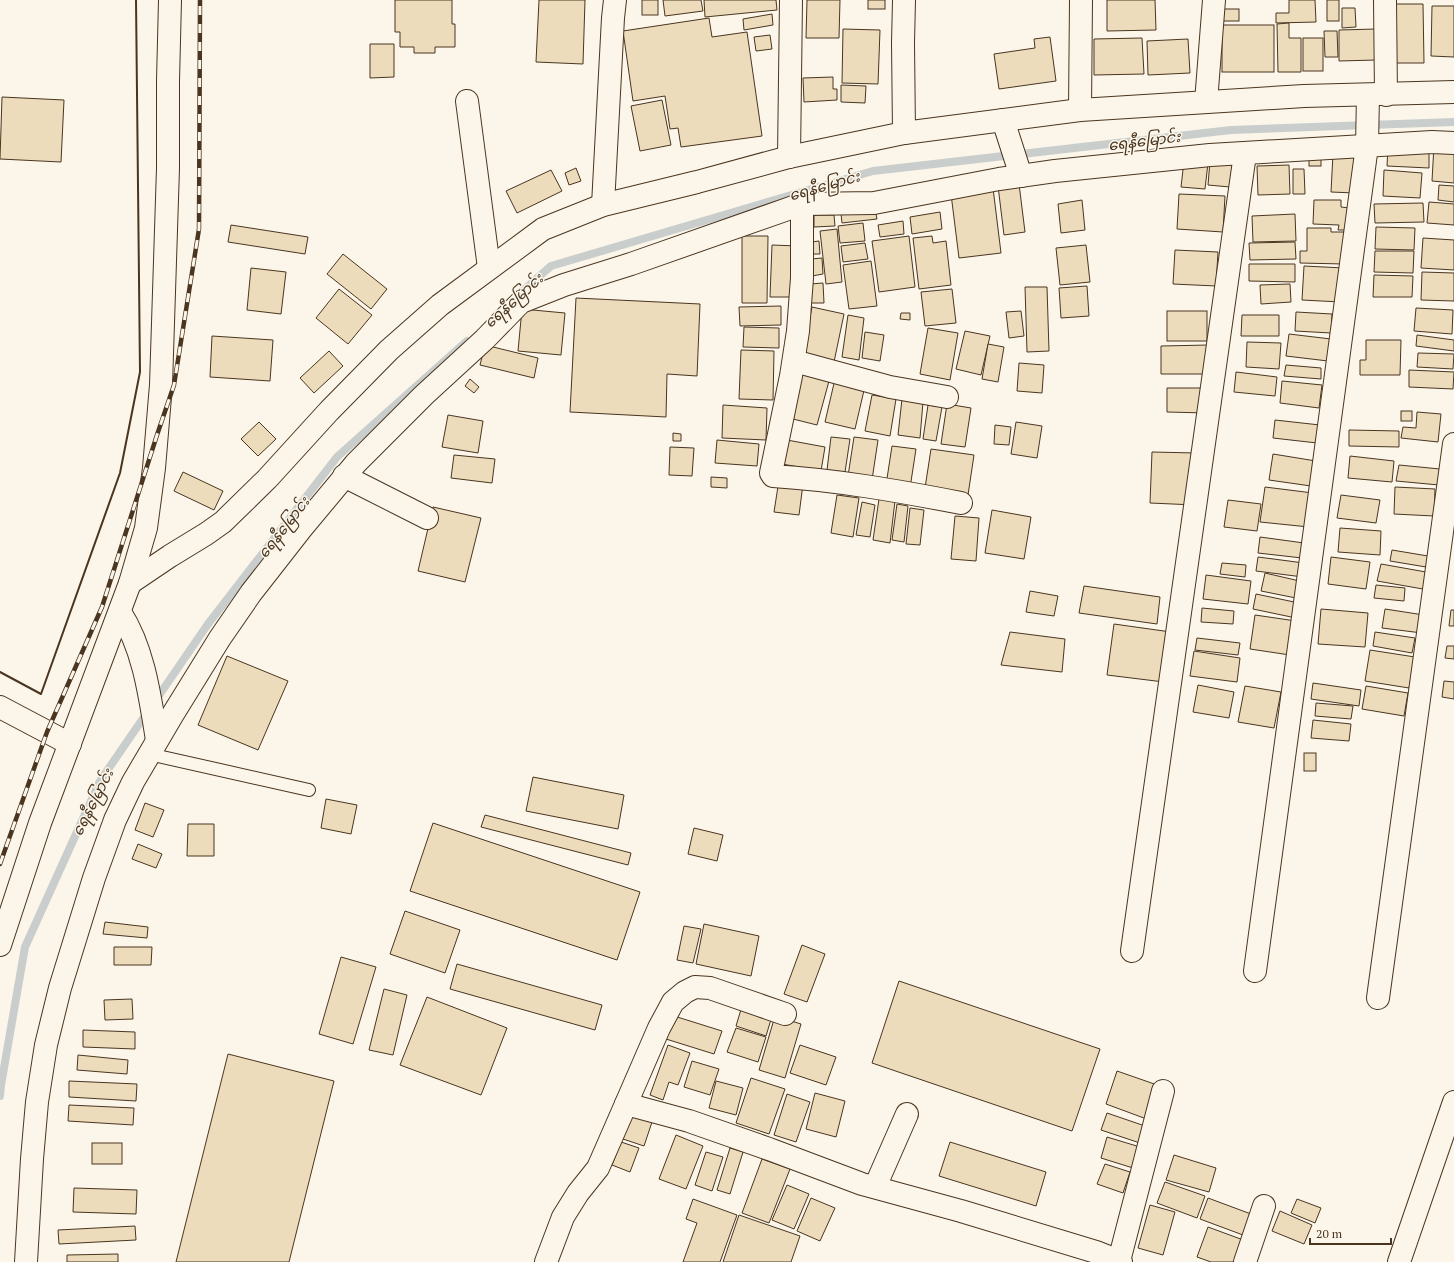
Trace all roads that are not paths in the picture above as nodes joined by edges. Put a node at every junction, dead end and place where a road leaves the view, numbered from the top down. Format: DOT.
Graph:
graph roads {
  1 [pos="170,0"];
  2 [pos="615,0"];
  3 [pos="791,0"];
  4 [pos="904,0"];
  5 [pos="1081,0"];
  6 [pos="1214,0"];
  7 [pos="1385,0"];
  8 [pos="1454,92"];
  9 [pos="1374,97"];
  10 [pos="467,101"];
  11 [pos="1206,102"];
  12 [pos="1080,110"];
  13 [pos="1004,125"];
  14 [pos="904,133"];
  15 [pos="1368,143"];
  16 [pos="1454,143"];
  17 [pos="1245,154"];
  18 [pos="789,158"];
  19 [pos="1020,172"];
  20 [pos="802,204"];
  21 [pos="604,205"];
  22 [pos="489,268"];
  23 [pos="794,362"];
  24 [pos="947,397"];
  25 [pos="1454,444"];
  26 [pos="344,476"];
  27 [pos="961,503"];
  28 [pos="427,518"];
  29 [pos="130,583"];
  30 [pos="122,615"];
  31 [pos="0,707"];
  32 [pos="70,744"];
  33 [pos="153,747"];
  34 [pos="308,790"];
  35 [pos="0,945"];
  36 [pos="1132,951"];
  37 [pos="1256,971"];
  38 [pos="1378,998"];
  39 [pos="785,1014"];
  40 [pos="1163,1092"];
  41 [pos="1454,1102"];
  42 [pos="626,1104"];
  43 [pos="907,1114"];
  44 [pos="875,1187"];
  45 [pos="1264,1206"];
  46 [pos="26,1262"];
  47 [pos="546,1262"];
  48 [pos="1120,1262"];
  49 [pos="1245,1262"];
  50 [pos="1399,1262"];
  1 -- 29 [label="street"];
  2 -- 21 [label="street"];
  3 -- 18 [label="street"];
  4 -- 14 [label="street"];
  5 -- 12 [label="street"];
  6 -- 11 [label="street"];
  7 -- 9 [label="street"];
  8 -- 9 [label="street"];
  9 -- 11 [label="street"];
  9 -- 15 [label="street"];
  10 -- 22 [label="street"];
  11 -- 12 [label="street"];
  12 -- 13 [label="street"];
  13 -- 14 [label="street"];
  13 -- 19 [label="street"];
  14 -- 18 [label="street"];
  15 -- 16 [label="street"];
  15 -- 17 [label="street"];
  15 -- 37 [label="street"];
  17 -- 19 [label="street"];
  17 -- 36 [label="street"];
  18 -- 21 [label="street"];
  19 -- 20 [label="street"];
  20 -- 23 [label="street"];
  20 -- 26 [label="street"];
  21 -- 22 [label="street"];
  22 -- 29 [label="street"];
  23 -- 24 [label="street"];
  23 -- 27 [label="street"];
  25 -- 38 [label="street"];
  26 -- 28 [label="street"];
  26 -- 33 [label="street"];
  29 -- 30 [label="street"];
  30 -- 32 [label="street"];
  30 -- 33 [label="street"];
  31 -- 32 [label="street"];
  32 -- 35 [label="street"];
  33 -- 34 [label="lane"];
  33 -- 46 [label="street"];
  39 -- 42 [label="street"];
  40 -- 48 [label="street"];
  41 -- 50 [label="street"];
  42 -- 44 [label="street"];
  42 -- 47 [label="street"];
  43 -- 44 [label="street"];
  44 -- 48 [label="street"];
  45 -- 49 [label="street"];
}
